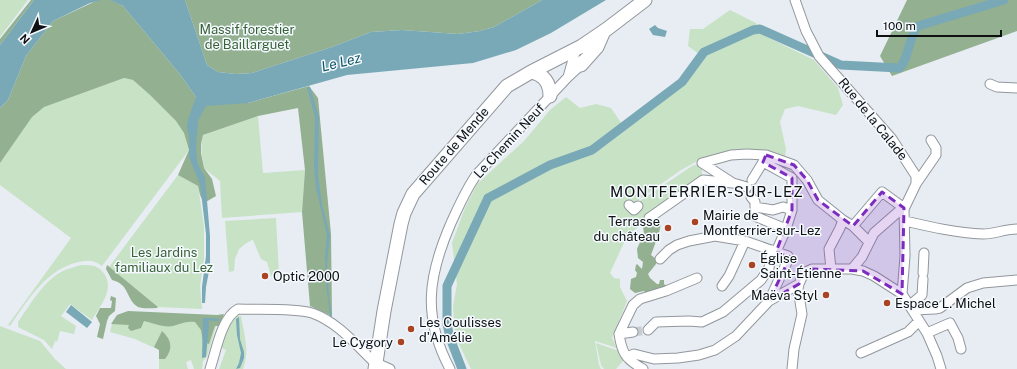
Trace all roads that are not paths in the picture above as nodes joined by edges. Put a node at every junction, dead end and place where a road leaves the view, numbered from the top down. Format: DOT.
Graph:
graph roads {
  1 [pos="644,0"];
  2 [pos="795,0"];
  3 [pos="604,31"];
  4 [pos="579,47"];
  5 [pos="582,65"];
  6 [pos="531,72"];
  7 [pos="568,77"];
  8 [pos="990,84"];
  9 [pos="1017,88"];
  10 [pos="550,96"];
  11 [pos="931,140"];
  12 [pos="764,158"];
  13 [pos="733,183"];
  14 [pos="916,184"];
  15 [pos="751,197"];
  16 [pos="904,209"];
  17 [pos="792,210"];
  18 [pos="752,215"];
  19 [pos="650,218"];
  20 [pos="843,220"];
  21 [pos="905,222"];
  22 [pos="853,226"];
  23 [pos="786,228"];
  24 [pos="1017,229"];
  25 [pos="745,242"];
  26 [pos="868,242"];
  27 [pos="774,251"];
  28 [pos="924,253"];
  29 [pos="660,259"];
  30 [pos="831,270"];
  31 [pos="852,270"];
  32 [pos="697,278"];
  33 [pos="1017,280"];
  34 [pos="799,284"];
  35 [pos="722,286"];
  36 [pos="902,294"];
  37 [pos="769,301"];
  38 [pos="911,307"];
  39 [pos="919,321"];
  40 [pos="648,330"];
  41 [pos="633,332"];
  42 [pos="927,333"];
  43 [pos="619,334"];
  44 [pos="961,349"];
  45 [pos="861,353"];
  46 [pos="627,357"];
  47 [pos="376,367"];
  48 [pos="210,369"];
  49 [pos="390,369"];
  50 [pos="450,369"];
  51 [pos="643,369"];
  52 [pos="792,369"];
  53 [pos="941,369"];
  1 -- 3 [label="street, Route de Mende"];
  2 -- 14 [label="street, Rue de la Calade"];
  3 -- 4 [label="street, Route de Mende"];
  3 -- 5 [label="street"];
  4 -- 5 [label="street"];
  4 -- 6 [label="street, Route de Mende"];
  4 -- 7 [label="street, Le Chemin Neuf"];
  5 -- 7 [label="street, Le Chemin Neuf"];
  6 -- 10 [label="street"];
  6 -- 47 [label="street, Route de Mende"];
  7 -- 10 [label="street, Le Chemin Neuf"];
  8 -- 9 [label="street"];
  10 -- 50 [label="street, Le Chemin Neuf"];
  11 -- 14 [label="street"];
  12 -- 13 [label="street"];
  12 -- 13 [label="street"];
  12 -- 17 [label="street"];
  12 -- 20 [label="street"];
  13 -- 19 [label="street"];
  14 -- 16 [label="street"];
  15 -- 17 [label="street"];
  16 -- 21 [label="street"];
  16 -- 22 [label="street"];
  16 -- 26 [label="street"];
  17 -- 23 [label="street"];
  18 -- 23 [label="street"];
  20 -- 22 [label="street"];
  20 -- 30 [label="street"];
  21 -- 24 [label="street"];
  21 -- 36 [label="street"];
  22 -- 26 [label="street"];
  23 -- 27 [label="street"];
  25 -- 27 [label="street"];
  25 -- 29 [label="street"];
  25 -- 35 [label="street"];
  26 -- 31 [label="street"];
  27 -- 37 [label="street"];
  27 -- 40 [label="street"];
  28 -- 38 [label="street"];
  30 -- 31 [label="street"];
  30 -- 34 [label="street"];
  31 -- 36 [label="street"];
  32 -- 43 [label="street"];
  33 -- 38 [label="street"];
  34 -- 37 [label="street"];
  34 -- 52 [label="street"];
  36 -- 38 [label="street"];
  37 -- 46 [label="street"];
  38 -- 39 [label="street"];
  39 -- 42 [label="street"];
  39 -- 45 [label="street"];
  41 -- 43 [label="street"];
  42 -- 44 [label="street"];
  42 -- 53 [label="street"];
  43 -- 46 [label="street"];
  46 -- 51 [label="street"];
  47 -- 48 [label="street"];
  47 -- 49 [label="street"];
}
